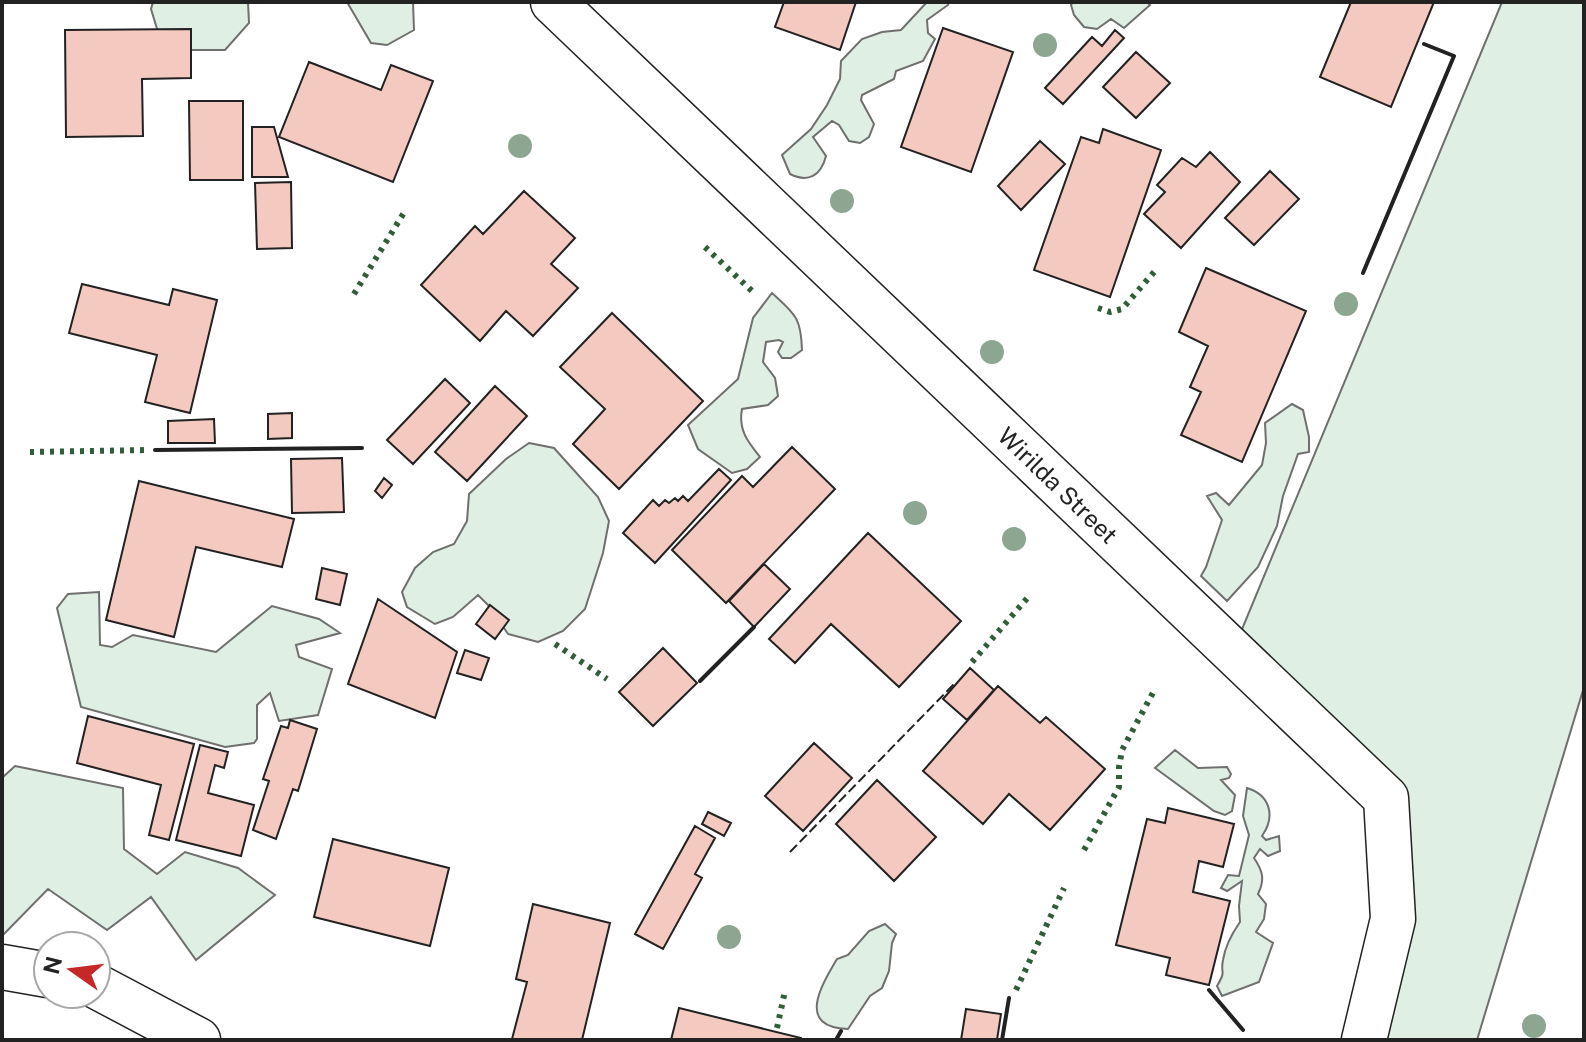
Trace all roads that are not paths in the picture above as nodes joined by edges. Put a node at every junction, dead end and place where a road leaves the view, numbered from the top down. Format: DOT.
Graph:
graph roads {
  1 [pos="553,2"];
  2 [pos="2,967"];
  3 [pos="32,972"];
  4 [pos="112,994"];
  5 [pos="198,1040"];
  6 [pos="1364,1040"];
  1 -- 6 [label="street, Wirilda Street"];
  2 -- 3 [label="street"];
  4 -- 5 [label="street"];
}
